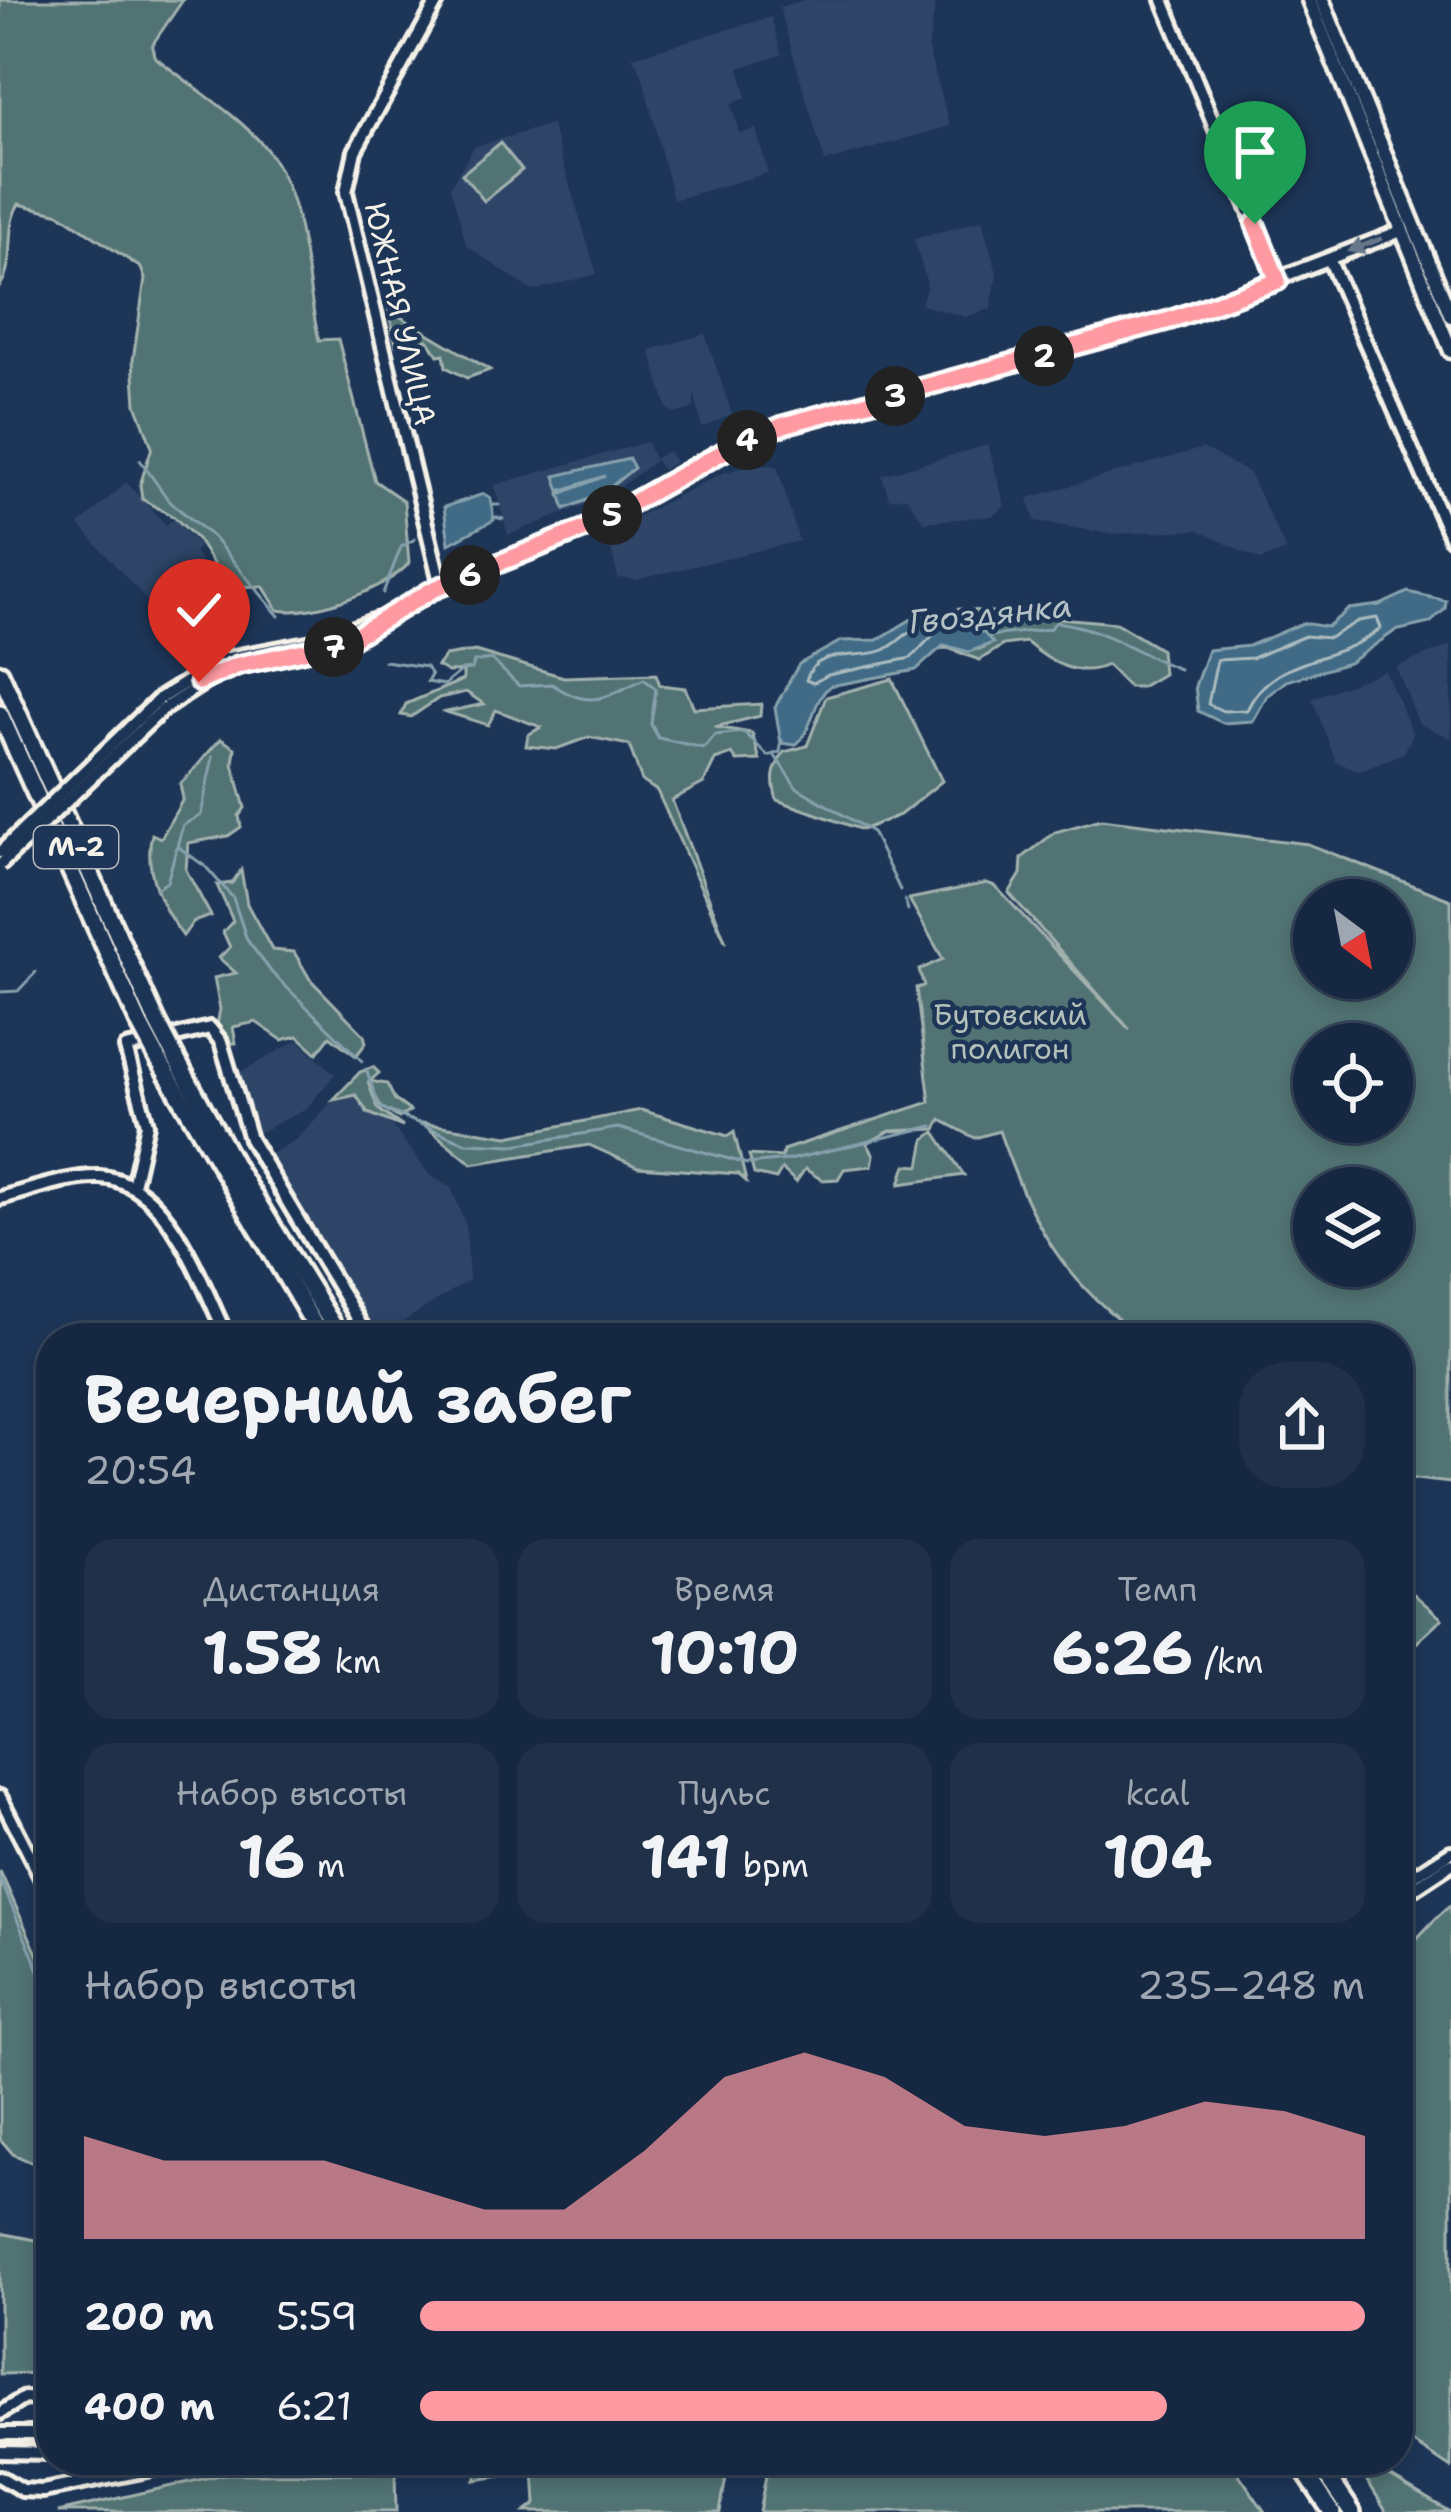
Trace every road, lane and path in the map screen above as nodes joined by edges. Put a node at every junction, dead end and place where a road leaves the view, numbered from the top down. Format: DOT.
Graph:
graph roads {
  1 [pos="438,0"];
  2 [pos="1162,0"];
  3 [pos="1309,0"];
  4 [pos="1322,0"];
  5 [pos="1401,231"];
  6 [pos="1330,261"];
  7 [pos="1278,281"];
  8 [pos="1451,316"];
  9 [pos="1451,351"];
  10 [pos="1451,539"];
  11 [pos="441,586"];
  12 [pos="0,673"];
  13 [pos="161,704"];
  14 [pos="0,714"];
  15 [pos="0,851"];
  16 [pos="0,865"];
  17 [pos="148,1022"];
  18 [pos="165,1055"];
  19 [pos="133,1186"];
  20 [pos="0,1198"];
  21 [pos="220,1323"];
  22 [pos="314,1323"];
  23 [pos="332,1323"];
  24 [pos="360,1323"];
  25 [pos="0,1798"];
  26 [pos="1451,1852"];
  27 [pos="1451,1864"];
  28 [pos="36,1868"];
  29 [pos="1428,1873"];
  30 [pos="1413,1880"];
  31 [pos="1413,1886"];
  32 [pos="36,2399"];
  33 [pos="0,2413"];
  34 [pos="0,2434"];
  35 [pos="36,2434"];
  36 [pos="0,2452"];
  37 [pos="36,2453"];
  38 [pos="125,2475"];
  39 [pos="1306,2475"];
  40 [pos="1327,2475"];
  41 [pos="0,2477"];
  42 [pos="1332,2512"];
  43 [pos="1352,2512"];
  1 -- 11 [label="street, ЮЖНАЯ УЛИЦА"];
  2 -- 7 [label="street"];
  3 -- 5 [label="main road"];
  4 -- 8 [label="main road"];
  5 -- 6 [label="street, one-way"];
  5 -- 9 [label="main road"];
  6 -- 7 [label="street"];
  6 -- 10 [label="street"];
  7 -- 11 [label="street"];
  11 -- 13 [label="street"];
  12 -- 17 [label="highway, М-2"];
  13 -- 15 [label="street, bridge"];
  13 -- 16 [label="street, bridge"];
  14 -- 17 [label="highway, М-2"];
  17 -- 18 [label="highway, М-2, bridge"];
  18 -- 22 [label="highway, М-2"];
  18 -- 23 [label="highway, М-2"];
  19 -- 20 [label="street"];
  19 -- 21 [label="street"];
  19 -- 24 [label="street"];
  25 -- 28 [label="street"];
  26 -- 29 [label="street"];
  27 -- 29 [label="street"];
  29 -- 30 [label="street"];
  29 -- 31 [label="street"];
  32 -- 33 [label="street"];
  34 -- 35 [label="street"];
  36 -- 37 [label="street"];
  38 -- 41 [label="street"];
  39 -- 42 [label="highway"];
  40 -- 43 [label="highway"];
}
